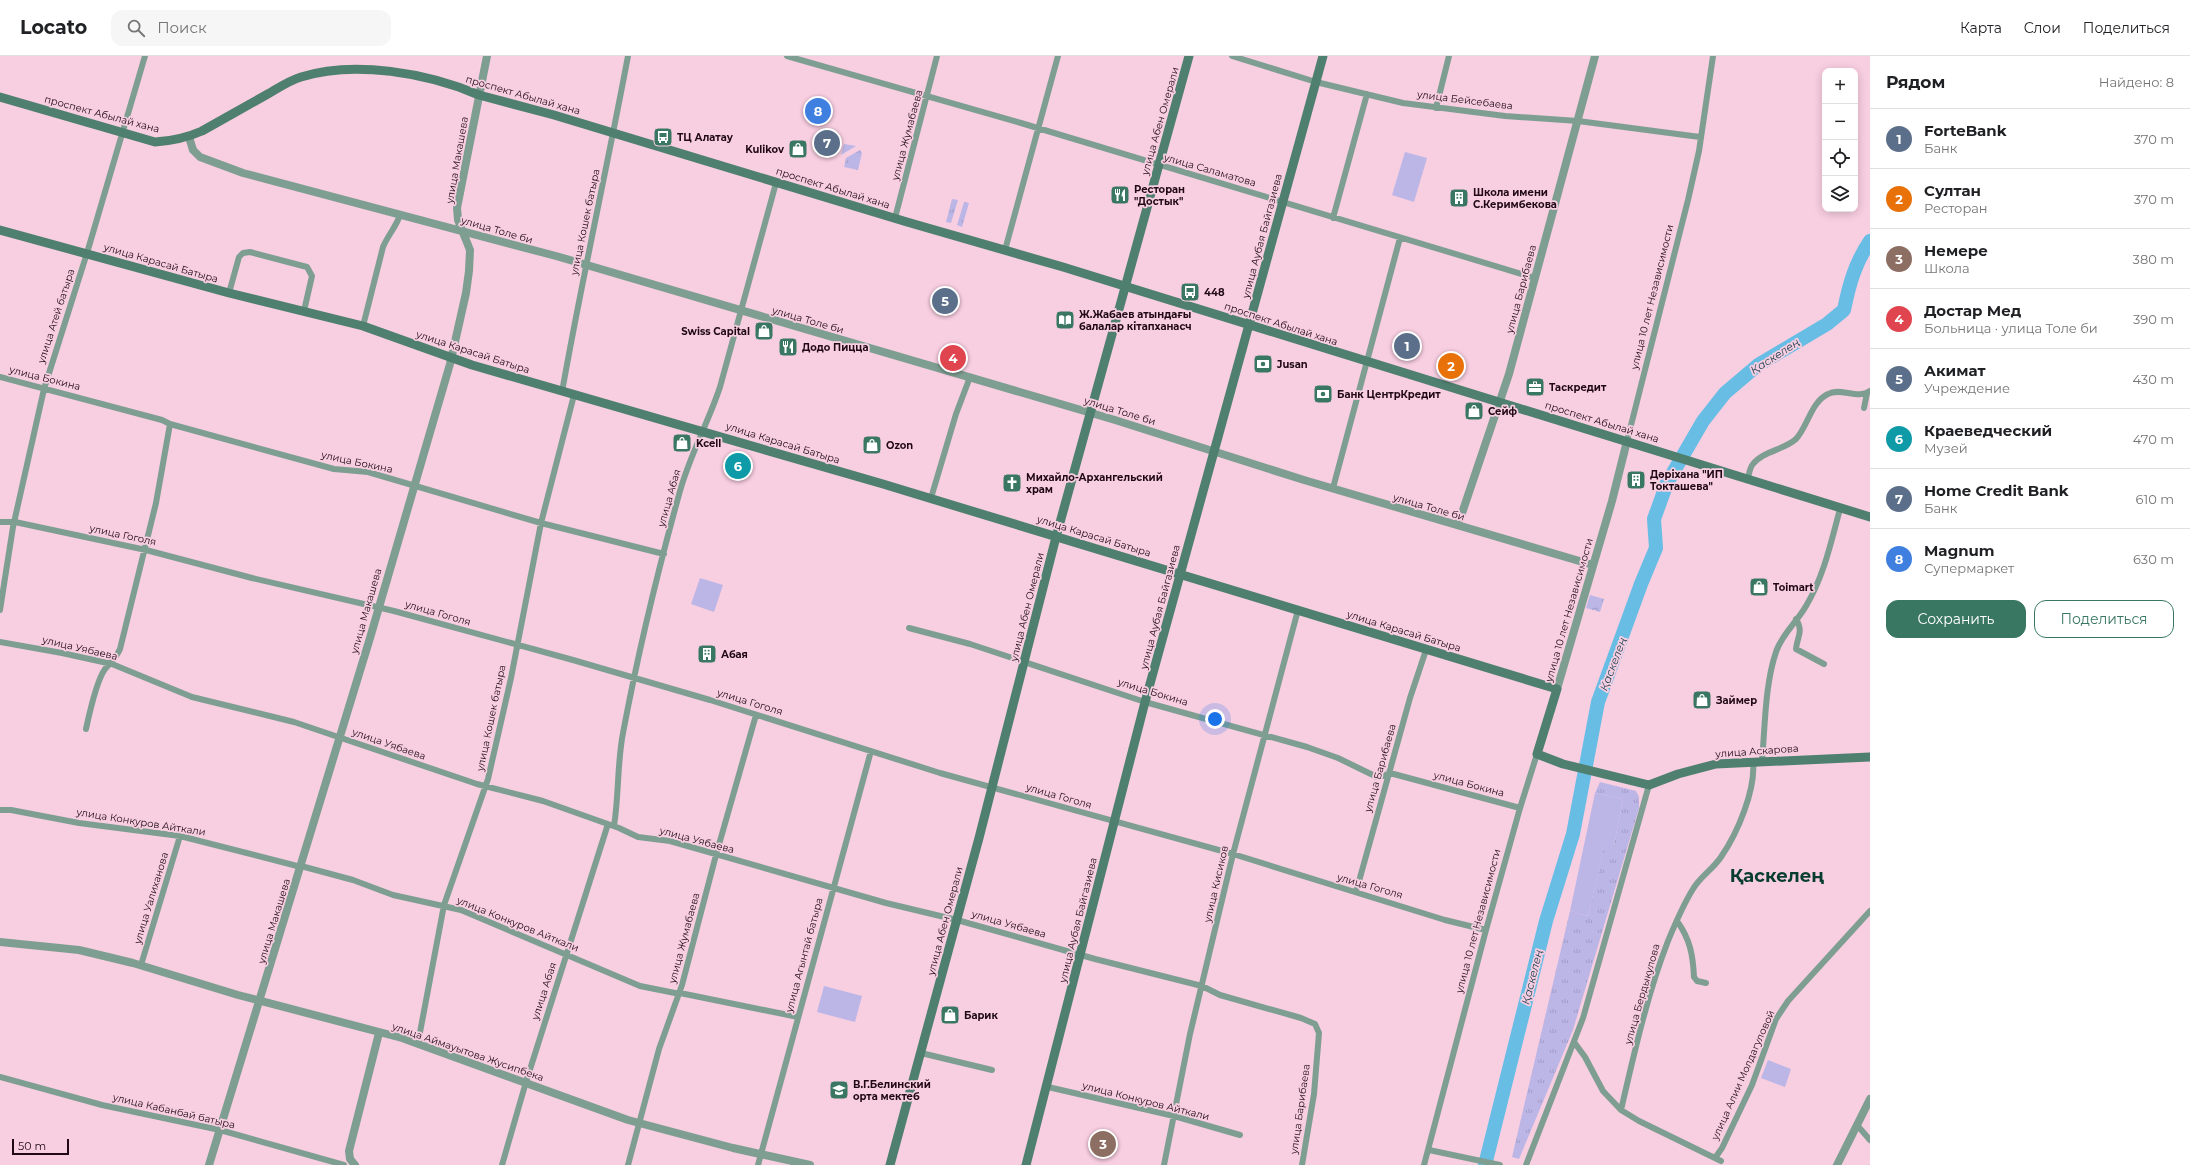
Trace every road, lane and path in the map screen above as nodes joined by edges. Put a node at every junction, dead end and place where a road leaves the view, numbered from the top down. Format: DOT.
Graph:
graph roads {
  1 [pos="145,56"];
  2 [pos="487,56"];
  3 [pos="628,56"];
  4 [pos="787,56"];
  5 [pos="937,56"];
  6 [pos="1058,56"];
  7 [pos="1189,56"];
  8 [pos="1232,56"];
  9 [pos="1323,56"];
  10 [pos="1449,56"];
  11 [pos="1595,56"];
  12 [pos="1713,56"];
  13 [pos="803,58"];
  14 [pos="1316,82"];
  15 [pos="1367,94"];
  16 [pos="479,95"];
  17 [pos="928,96"];
  18 [pos="0,97"];
  19 [pos="1436,108"];
  20 [pos="1578,121"];
  21 [pos="1039,128"];
  22 [pos="122,132"];
  23 [pos="614,135"];
  24 [pos="189,137"];
  25 [pos="1700,138"];
  26 [pos="1158,165"];
  27 [pos="776,183"];
  28 [pos="1282,202"];
  29 [pos="400,216"];
  30 [pos="895,218"];
  31 [pos="1333,218"];
  32 [pos="0,230"];
  33 [pos="462,231"];
  34 [pos="1400,238"];
  35 [pos="1005,250"];
  36 [pos="87,253"];
  37 [pos="586,265"];
  38 [pos="1535,278"];
  39 [pos="1127,286"];
  40 [pos="229,294"];
  41 [pos="304,311"];
  42 [pos="742,311"];
  43 [pos="1249,325"];
  44 [pos="363,326"];
  45 [pos="450,358"];
  46 [pos="1366,362"];
  47 [pos="0,377"];
  48 [pos="970,377"];
  49 [pos="44,389"];
  50 [pos="562,392"];
  51 [pos="1868,392"];
  52 [pos="574,395"];
  53 [pos="1499,403"];
  54 [pos="1864,408"];
  55 [pos="1090,412"];
  56 [pos="170,424"];
  57 [pos="702,430"];
  58 [pos="1627,441"];
  59 [pos="1214,450"];
  60 [pos="1748,478"];
  61 [pos="413,485"];
  62 [pos="1333,488"];
  63 [pos="932,498"];
  64 [pos="1840,509"];
  65 [pos="1870,518"];
  66 [pos="0,522"];
  67 [pos="15,522"];
  68 [pos="541,523"];
  69 [pos="1458,525"];
  70 [pos="1056,537"];
  71 [pos="146,550"];
  72 [pos="664,554"];
  73 [pos="1593,565"];
  74 [pos="1180,575"];
  75 [pos="377,608"];
  76 [pos="0,610"];
  77 [pos="1298,610"];
  78 [pos="1796,619"];
  79 [pos="909,628"];
  80 [pos="0,642"];
  81 [pos="517,646"];
  82 [pos="1426,650"];
  83 [pos="1024,661"];
  84 [pos="112,664"];
  85 [pos="1824,664"];
  86 [pos="636,678"];
  87 [pos="1557,689"];
  88 [pos="1145,702"];
  89 [pos="756,715"];
  90 [pos="86,729"];
  91 [pos="1264,735"];
  92 [pos="340,737"];
  93 [pos="871,751"];
  94 [pos="1537,754"];
  95 [pos="1870,757"];
  96 [pos="1757,761"];
  97 [pos="1390,773"];
  98 [pos="1649,785"];
  99 [pos="484,786"];
  100 [pos="992,787"];
  101 [pos="1520,808"];
  102 [pos="0,810"];
  103 [pos="1114,822"];
  104 [pos="611,825"];
  105 [pos="180,836"];
  106 [pos="716,854"];
  107 [pos="1233,854"];
  108 [pos="301,867"];
  109 [pos="833,888"];
  110 [pos="1356,892"];
  111 [pos="444,905"];
  112 [pos="1870,911"];
  113 [pos="957,920"];
  114 [pos="1677,921"];
  115 [pos="1486,930"];
  116 [pos="0,942"];
  117 [pos="566,954"];
  118 [pos="1081,954"];
  119 [pos="141,965"];
  120 [pos="1706,983"];
  121 [pos="1202,986"];
  122 [pos="680,994"];
  123 [pos="260,1002"];
  124 [pos="798,1018"];
  125 [pos="380,1033"];
  126 [pos="1319,1033"];
  127 [pos="1574,1042"];
  128 [pos="418,1043"];
  129 [pos="921,1053"];
  130 [pos="992,1070"];
  131 [pos="0,1077"];
  132 [pos="526,1082"];
  133 [pos="1048,1087"];
  134 [pos="1870,1099"];
  135 [pos="1621,1110"];
  136 [pos="1174,1116"];
  137 [pos="641,1124"];
  138 [pos="1856,1125"];
  139 [pos="220,1130"];
  140 [pos="1240,1135"];
  141 [pos="1870,1140"];
  142 [pos="1429,1150"];
  143 [pos="761,1153"];
  144 [pos="1715,1158"];
  145 [pos="1721,1161"];
  146 [pos="788,1162"];
  147 [pos="209,1165"];
  148 [pos="344,1165"];
  149 [pos="355,1165"];
  150 [pos="502,1165"];
  151 [pos="628,1165"];
  152 [pos="758,1165"];
  153 [pos="810,1165"];
  154 [pos="890,1165"];
  155 [pos="1026,1165"];
  156 [pos="1164,1165"];
  157 [pos="1303,1165"];
  158 [pos="1424,1165"];
  159 [pos="1500,1165"];
  160 [pos="1526,1165"];
  161 [pos="1837,1165"];
  1 -- 22 [label="street, улица Атей батыра"];
  2 -- 16 [label="street, улица Макашева"];
  3 -- 23 [label="street, улица Кошек батыра"];
  4 -- 13 [label="street, улица Саламатова"];
  5 -- 17 [label="street, улица Жумабаева"];
  6 -- 21 [label="street"];
  7 -- 26 [label="main road, улица Абен Омерали"];
  8 -- 14 [label="street, улица Бейсебаева"];
  9 -- 14 [label="main road, улица Аубая Байгазиева"];
  10 -- 19 [label="street"];
  11 -- 20 [label="street, улица Барибаева"];
  12 -- 25 [label="street, улица 10 лет Независимости"];
  13 -- 17 [label="street, улица Саламатова"];
  14 -- 15 [label="street, улица Бейсебаева"];
  14 -- 28 [label="main road, улица Аубая Байгазиева"];
  15 -- 19 [label="street, улица Бейсебаева"];
  15 -- 31 [label="street"];
  16 -- 23 [label="main road, проспект Абылай хана"];
  16 -- 24 [label="main road, проспект Абылай хана"];
  16 -- 33 [label="street, улица Макашева"];
  17 -- 21 [label="street, улица Саламатова"];
  17 -- 30 [label="street, улица Жумабаева"];
  18 -- 22 [label="main road, проспект Абылай хана"];
  19 -- 20 [label="street, улица Бейсебаева"];
  20 -- 25 [label="street, улица Бейсебаева"];
  20 -- 38 [label="street, улица Барибаева"];
  21 -- 26 [label="street, улица Саламатова"];
  21 -- 35 [label="street"];
  22 -- 24 [label="main road, проспект Абылай хана"];
  22 -- 36 [label="street, улица Атей батыра"];
  23 -- 27 [label="main road, проспект Абылай хана"];
  23 -- 37 [label="street, улица Кошек батыра"];
  24 -- 29 [label="street, улица Толе би"];
  25 -- 58 [label="street, улица 10 лет Независимости"];
  26 -- 28 [label="street, улица Саламатова"];
  26 -- 39 [label="main road, улица Абен Омерали"];
  27 -- 30 [label="main road, проспект Абылай хана"];
  27 -- 42 [label="street, улица Абая"];
  28 -- 31 [label="street, улица Саламатова"];
  28 -- 43 [label="main road, улица Аубая Байгазиева"];
  29 -- 33 [label="street, улица Толе би"];
  29 -- 44 [label="street"];
  30 -- 35 [label="main road, проспект Абылай хана"];
  31 -- 34 [label="street, улица Саламатова"];
  32 -- 36 [label="main road, улица Карасай Батыра"];
  33 -- 37 [label="street, улица Толе би"];
  33 -- 45 [label="street, улица Макашева"];
  34 -- 38 [label="street, улица Саламатова"];
  34 -- 46 [label="street"];
  35 -- 39 [label="main road, проспект Абылай хана"];
  36 -- 40 [label="main road, улица Карасай Батыра"];
  36 -- 49 [label="street, улица Атей батыра"];
  37 -- 42 [label="street, улица Толе би"];
  37 -- 50 [label="street, улица Кошек батыра"];
  38 -- 53 [label="street, улица Барибаева"];
  39 -- 43 [label="main road, проспект Абылай хана"];
  39 -- 55 [label="main road, улица Абен Омерали"];
  40 -- 41 [label="main road, улица Карасай Батыра"];
  40 -- 41 [label="street"];
  41 -- 44 [label="main road, улица Карасай Батыра"];
  42 -- 48 [label="street, улица Толе би"];
  42 -- 57 [label="street, улица Абая"];
  43 -- 46 [label="main road, проспект Абылай хана"];
  43 -- 59 [label="main road, улица Аубая Байгазиева"];
  44 -- 45 [label="main road, улица Карасай Батыра"];
  45 -- 50 [label="main road, улица Карасай Батыра"];
  45 -- 61 [label="street, улица Макашева"];
  46 -- 53 [label="main road, проспект Абылай хана"];
  46 -- 62 [label="street"];
  47 -- 49 [label="street, улица Бокина"];
  48 -- 55 [label="street, улица Толе би"];
  48 -- 63 [label="street"];
  49 -- 56 [label="street, улица Бокина"];
  49 -- 67 [label="street, улица Атей батыра"];
  50 -- 52 [label="main road, улица Карасай Батыра"];
  51 -- 54 [label="street"];
  51 -- 60 [label="street"];
  52 -- 57 [label="main road, улица Карасай Батыра"];
  52 -- 68 [label="street, улица Кошек батыра"];
  53 -- 58 [label="main road, проспект Абылай хана"];
  53 -- 69 [label="street, улица Барибаева"];
  55 -- 59 [label="street, улица Толе би"];
  55 -- 70 [label="main road, улица Абен Омерали"];
  56 -- 61 [label="street, улица Бокина"];
  56 -- 71 [label="street"];
  57 -- 63 [label="main road, улица Карасай Батыра"];
  57 -- 72 [label="street, улица Абая"];
  58 -- 60 [label="main road, проспект Абылай хана"];
  58 -- 73 [label="street, улица 10 лет Независимости"];
  59 -- 62 [label="street, улица Толе би"];
  59 -- 74 [label="main road, улица Аубая Байгазиева"];
  60 -- 64 [label="main road"];
  61 -- 68 [label="street, улица Бокина"];
  61 -- 75 [label="street, улица Макашева"];
  62 -- 69 [label="street, улица Толе би"];
  63 -- 70 [label="main road, улица Карасай Батыра"];
  64 -- 65 [label="main road"];
  64 -- 78 [label="street, улица Бердыкулова"];
  66 -- 67 [label="street, улица Гоголя"];
  67 -- 71 [label="street, улица Гоголя"];
  67 -- 76 [label="street, улица Атей батыра"];
  68 -- 72 [label="street, улица Бокина"];
  68 -- 81 [label="street, улица Кошек батыра"];
  69 -- 73 [label="street, улица Толе би"];
  70 -- 74 [label="main road, улица Карасай Батыра"];
  70 -- 83 [label="main road, улица Абен Омерали"];
  71 -- 75 [label="street, улица Гоголя"];
  71 -- 84 [label="street"];
  72 -- 86 [label="street, улица Абая"];
  73 -- 87 [label="street, улица 10 лет Независимости"];
  74 -- 77 [label="main road, улица Карасай Батыра"];
  74 -- 88 [label="main road, улица Аубая Байгазиева"];
  75 -- 81 [label="street, улица Гоголя"];
  75 -- 92 [label="street, улица Макашева"];
  77 -- 82 [label="main road, улица Карасай Батыра"];
  77 -- 91 [label="street, улица Кисиков"];
  78 -- 85 [label="street"];
  78 -- 96 [label="street, улица Бердыкулова"];
  79 -- 83 [label="street, улица Бокина"];
  80 -- 84 [label="street, улица Уябаева"];
  81 -- 86 [label="street, улица Гоголя"];
  81 -- 99 [label="street, улица Кошек батыра"];
  82 -- 87 [label="main road, улица Карасай Батыра"];
  82 -- 97 [label="street, улица Барибаева"];
  83 -- 88 [label="street, улица Бокина"];
  83 -- 100 [label="main road, улица Абен Омерали"];
  84 -- 90 [label="street"];
  84 -- 92 [label="street, улица Уябаева"];
  86 -- 89 [label="street, улица Гоголя"];
  86 -- 104 [label="street, улица Абая"];
  87 -- 94 [label="main road, улица 10 лет Независимости"];
  88 -- 91 [label="street, улица Бокина"];
  88 -- 103 [label="main road, улица Аубая Байгазиева"];
  89 -- 93 [label="street, улица Гоголя"];
  89 -- 106 [label="street, улица Жумабаева"];
  91 -- 97 [label="street, улица Бокина"];
  91 -- 107 [label="street, улица Кисиков"];
  92 -- 99 [label="street, улица Уябаева"];
  92 -- 108 [label="street, улица Макашева"];
  93 -- 100 [label="street, улица Гоголя"];
  93 -- 109 [label="street, улица Агынтай батыра"];
  94 -- 98 [label="main road"];
  94 -- 101 [label="street, улица 10 лет Независимости"];
  95 -- 96 [label="main road, улица Аскарова"];
  96 -- 98 [label="main road, улица Аскарова"];
  96 -- 114 [label="street, улица Бердыкулова"];
  97 -- 101 [label="street, улица Бокина"];
  97 -- 110 [label="street, улица Барибаева"];
  98 -- 127 [label="street"];
  99 -- 104 [label="street, улица Уябаева"];
  99 -- 111 [label="street, улица Кошек батыра"];
  100 -- 103 [label="street, улица Гоголя"];
  100 -- 113 [label="main road, улица Абен Омерали"];
  101 -- 115 [label="street, улица 10 лет Независимости"];
  102 -- 105 [label="street, улица Конкуров Айткали"];
  103 -- 107 [label="street, улица Гоголя"];
  103 -- 118 [label="main road, улица Аубая Байгазиева"];
  104 -- 106 [label="street, улица Уябаева"];
  104 -- 117 [label="street, улица Абая"];
  105 -- 108 [label="street, улица Конкуров Айткали"];
  105 -- 119 [label="street, улица Уалиханова"];
  106 -- 109 [label="street, улица Уябаева"];
  106 -- 122 [label="street, улица Жумабаева"];
  107 -- 110 [label="street, улица Гоголя"];
  107 -- 121 [label="street, улица Кисиков"];
  108 -- 111 [label="street, улица Конкуров Айткали"];
  108 -- 123 [label="street, улица Макашева"];
  109 -- 113 [label="street, улица Уябаева"];
  109 -- 124 [label="street, улица Агынтай батыра"];
  110 -- 115 [label="street, улица Гоголя"];
  111 -- 117 [label="street, улица Конкуров Айткали"];
  111 -- 128 [label="street, улица Кошек батыра"];
  112 -- 144 [label="street, улица Алии Молдагуловой"];
  113 -- 118 [label="street, улица Уябаева"];
  113 -- 129 [label="main road, улица Абен Омерали"];
  114 -- 120 [label="street"];
  114 -- 135 [label="street, улица Бердыкулова"];
  115 -- 142 [label="street, улица 10 лет Независимости"];
  116 -- 119 [label="street, улица Аймауытова Жусипбека"];
  117 -- 122 [label="street, улица Конкуров Айткали"];
  117 -- 132 [label="street, улица Абая"];
  118 -- 121 [label="street, улица Уябаева"];
  118 -- 133 [label="main road, улица Аубая Байгазиева"];
  119 -- 123 [label="street, улица Аймауытова Жусипбека"];
  121 -- 126 [label="street, улица Уябаева"];
  121 -- 136 [label="street, улица Кисиков"];
  122 -- 124 [label="street, улица Конкуров Айткали"];
  122 -- 137 [label="street, улица Жумабаева"];
  123 -- 125 [label="street, улица Аймауытова Жусипбека"];
  123 -- 139 [label="street, улица Макашева"];
  124 -- 143 [label="street, улица Агынтай батыра"];
  125 -- 128 [label="street, улица Аймауытова Жусипбека"];
  125 -- 149 [label="street"];
  126 -- 157 [label="street, улица Барибаева"];
  127 -- 135 [label="street"];
  127 -- 160 [label="street"];
  128 -- 132 [label="street, улица Аймауытова Жусипбека"];
  129 -- 130 [label="street"];
  129 -- 154 [label="main road, улица Абен Омерали"];
  131 -- 139 [label="street, улица Кабанбай батыра"];
  132 -- 137 [label="street, улица Аймауытова Жусипбека"];
  132 -- 150 [label="street, улица Абая"];
  133 -- 136 [label="street, улица Конкуров Айткали"];
  133 -- 155 [label="main road, улица Аубая Байгазиева"];
  134 -- 138 [label="street"];
  135 -- 144 [label="street"];
  136 -- 140 [label="street, улица Конкуров Айткали"];
  136 -- 156 [label="street, улица Кисиков"];
  137 -- 143 [label="street, улица Аймауытова Жусипбека"];
  137 -- 151 [label="street, улица Жумабаева"];
  138 -- 141 [label="street"];
  138 -- 161 [label="street"];
  139 -- 147 [label="street, улица Макашева"];
  139 -- 148 [label="street, улица Кабанбай батыра"];
  142 -- 158 [label="street, улица 10 лет Независимости"];
  142 -- 159 [label="street"];
  143 -- 146 [label="street, улица Аймауытова Жусипбека"];
  143 -- 152 [label="street, улица Агынтай батыра"];
  144 -- 145 [label="street"];
  146 -- 153 [label="street, улица Аймауытова Жусипбека"];
}
